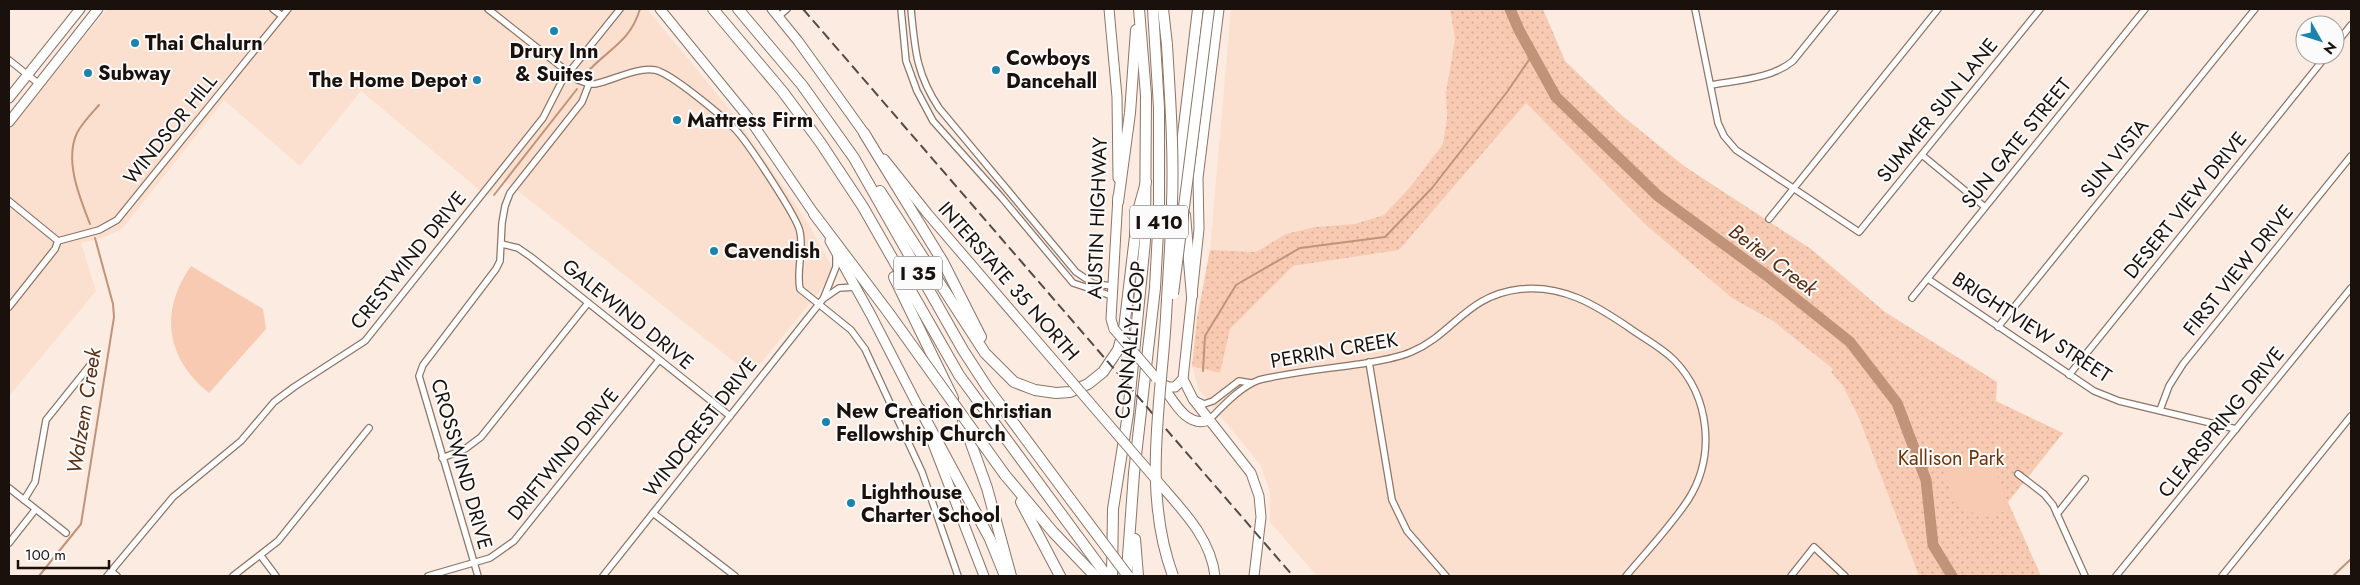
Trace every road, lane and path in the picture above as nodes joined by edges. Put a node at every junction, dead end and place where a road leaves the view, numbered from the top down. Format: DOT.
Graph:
graph roads {
  1 [pos="80,9"];
  2 [pos="98,9"];
  3 [pos="274,9"];
  4 [pos="288,9"];
  5 [pos="488,9"];
  6 [pos="620,9"];
  7 [pos="625,9"];
  8 [pos="660,9"];
  9 [pos="713,9"];
  10 [pos="738,9"];
  11 [pos="772,9"];
  12 [pos="787,9"];
  13 [pos="901,9"];
  14 [pos="911,9"];
  15 [pos="1109,9"];
  16 [pos="1138,9"];
  17 [pos="1152,9"];
  18 [pos="1164,9"];
  19 [pos="1198,9"];
  20 [pos="1209,9"];
  21 [pos="1219,9"];
  22 [pos="1695,9"];
  23 [pos="1835,9"];
  24 [pos="1938,9"];
  25 [pos="2040,9"];
  26 [pos="2145,9"];
  27 [pos="2255,9"];
  28 [pos="282,16"];
  29 [pos="615,16"];
  30 [pos="779,16"];
  31 [pos="9,60"];
  32 [pos="2319,65"];
  33 [pos="568,73"];
  34 [pos="27,74"];
  35 [pos="38,84"];
  36 [pos="589,84"];
  37 [pos="1711,85"];
  38 [pos="9,98"];
  39 [pos="9,122"];
  40 [pos="864,134"];
  41 [pos="1922,155"];
  42 [pos="2351,156"];
  43 [pos="854,158"];
  44 [pos="1181,166"];
  45 [pos="1146,182"];
  46 [pos="1793,188"];
  47 [pos="9,201"];
  48 [pos="1118,202"];
  49 [pos="1986,207"];
  50 [pos="814,214"];
  51 [pos="1769,219"];
  52 [pos="58,241"];
  53 [pos="502,244"];
  54 [pos="836,251"];
  55 [pos="888,254"];
  56 [pos="1928,279"];
  57 [pos="1113,286"];
  58 [pos="856,287"];
  59 [pos="2351,288"];
  60 [pos="1112,296"];
  61 [pos="1192,296"];
  62 [pos="1912,298"];
  63 [pos="823,299"];
  64 [pos="588,303"];
  65 [pos="818,305"];
  66 [pos="9,308"];
  67 [pos="1998,327"];
  68 [pos="1165,345"];
  69 [pos="659,360"];
  70 [pos="1369,362"];
  71 [pos="91,364"];
  72 [pos="1004,374"];
  73 [pos="2069,374"];
  74 [pos="1183,379"];
  75 [pos="1159,381"];
  76 [pos="1251,383"];
  77 [pos="1193,399"];
  78 [pos="920,409"];
  79 [pos="2160,410"];
  80 [pos="730,416"];
  81 [pos="2351,416"];
  82 [pos="1209,420"];
  83 [pos="369,428"];
  84 [pos="2236,429"];
  85 [pos="1138,435"];
  86 [pos="442,458"];
  87 [pos="2018,474"];
  88 [pos="1005,475"];
  89 [pos="2085,479"];
  90 [pos="9,488"];
  91 [pos="1133,496"];
  92 [pos="24,500"];
  93 [pos="35,510"];
  94 [pos="653,513"];
  95 [pos="2057,514"];
  96 [pos="66,533"];
  97 [pos="9,543"];
  98 [pos="261,556"];
  99 [pos="474,563"];
  100 [pos="109,574"];
  101 [pos="732,575"];
  102 [pos="1059,575"];
  103 [pos="117,576"];
  104 [pos="233,576"];
  105 [pos="276,576"];
  106 [pos="428,576"];
  107 [pos="478,576"];
  108 [pos="604,576"];
  109 [pos="958,576"];
  110 [pos="984,576"];
  111 [pos="1005,576"];
  112 [pos="1011,576"];
  113 [pos="1095,576"];
  114 [pos="1107,576"];
  115 [pos="1112,576"];
  116 [pos="1128,576"];
  117 [pos="1138,576"];
  118 [pos="1174,576"];
  119 [pos="1215,576"];
  120 [pos="1254,576"];
  121 [pos="1446,576"];
  122 [pos="1626,576"];
  123 [pos="1791,576"];
  124 [pos="1845,576"];
  125 [pos="2085,576"];
  126 [pos="2116,576"];
  127 [pos="2222,576"];
  1 -- 34 [label="main road"];
  2 -- 35 [label="main road"];
  3 -- 28 [label="street"];
  4 -- 28 [label="street, WINDSOR HILL"];
  5 -- 33 [label="street"];
  6 -- 29 [label="street, CRESTWIND DRIVE"];
  7 -- 29 [label="street, CRESTWIND DRIVE"];
  8 -- 50 [label="main road"];
  9 -- 55 [label="highway, I 35"];
  10 -- 43 [label="highway, I 35"];
  11 -- 30 [label="main road, INTERSTATE 35 NORTH"];
  12 -- 30 [label="street"];
  13 -- 60 [label="street"];
  14 -- 57 [label="street"];
  15 -- 48 [label="main road, AUSTIN HIGHWAY"];
  16 -- 45 [label="highway, I 410"];
  16 -- 48 [label="highway"];
  17 -- 85 [label="highway, CONNALLY LOOP / I 410"];
  18 -- 68 [label="highway, bridge"];
  19 -- 44 [label="highway"];
  20 -- 68 [label="highway, bridge"];
  21 -- 61 [label="main road"];
  22 -- 37 [label="street"];
  23 -- 37 [label="street"];
  24 -- 46 [label="street"];
  25 -- 41 [label="street, SUMMER SUN LANE"];
  26 -- 49 [label="street, SUN GATE STREET"];
  27 -- 67 [label="street, SUN VISTA"];
  28 -- 52 [label="street, WINDSOR HILL"];
  29 -- 33 [label="street, CRESTWIND DRIVE"];
  30 -- 40 [label="main road, INTERSTATE 35 NORTH"];
  31 -- 34 [label="street"];
  32 -- 73 [label="street, DESERT VIEW DRIVE"];
  33 -- 36 [label="street"];
  33 -- 100 [label="street, CRESTWIND DRIVE"];
  34 -- 35 [label="street"];
  34 -- 38 [label="main road"];
  35 -- 39 [label="main road"];
  36 -- 53 [label="street, CROSSWIND DRIVE"];
  36 -- 65 [label="street"];
  37 -- 46 [label="street"];
  40 -- 72 [label="highway"];
  40 -- 119 [label="main road, INTERSTATE 35 NORTH, bridge"];
  41 -- 46 [label="street, SUMMER SUN LANE"];
  41 -- 49 [label="street"];
  42 -- 79 [label="street, FIRST VIEW DRIVE"];
  43 -- 72 [label="highway, I 410"];
  43 -- 116 [label="highway, I 35, bridge"];
  44 -- 61 [label="highway"];
  44 -- 85 [label="highway"];
  45 -- 72 [label="highway, I 410"];
  45 -- 115 [label="highway"];
  46 -- 51 [label="street"];
  47 -- 52 [label="street"];
  48 -- 57 [label="main road, AUSTIN HIGHWAY"];
  49 -- 56 [label="street, SUN GATE STREET"];
  50 -- 54 [label="main road"];
  50 -- 88 [label="highway, bridge"];
  52 -- 66 [label="street"];
  53 -- 64 [label="street, GALEWIND DRIVE"];
  53 -- 86 [label="street, CROSSWIND DRIVE"];
  54 -- 58 [label="main road"];
  54 -- 63 [label="street, WINDCREST DRIVE"];
  55 -- 112 [label="highway"];
  55 -- 114 [label="highway"];
  56 -- 62 [label="street, SUN GATE STREET"];
  56 -- 67 [label="street, BRIGHTVIEW STREET"];
  57 -- 60 [label="main road, AUSTIN HIGHWAY"];
  58 -- 63 [label="street, WINDCREST DRIVE"];
  58 -- 78 [label="main road"];
  59 -- 84 [label="street, CLEARSPRING DRIVE"];
  60 -- 75 [label="main road, AUSTIN HIGHWAY, bridge"];
  61 -- 74 [label="main road"];
  63 -- 65 [label="street, WINDCREST DRIVE"];
  64 -- 69 [label="street, GALEWIND DRIVE"];
  64 -- 86 [label="street"];
  65 -- 80 [label="street, WINDCREST DRIVE"];
  65 -- 109 [label="street"];
  67 -- 73 [label="street, BRIGHTVIEW STREET"];
  68 -- 118 [label="highway, bridge"];
  69 -- 80 [label="street, GALEWIND DRIVE"];
  69 -- 99 [label="street, DRIFTWIND DRIVE"];
  70 -- 76 [label="street, PERRIN CREEK"];
  70 -- 121 [label="street"];
  70 -- 122 [label="street, PERRIN CREEK"];
  71 -- 92 [label="street"];
  73 -- 79 [label="street, BRIGHTVIEW STREET"];
  74 -- 75 [label="main road"];
  74 -- 77 [label="main road"];
  75 -- 82 [label="main road, AUSTIN HIGHWAY"];
  76 -- 77 [label="street, PERRIN CREEK"];
  76 -- 82 [label="street, PERRIN CREEK"];
  77 -- 82 [label="main road"];
  78 -- 110 [label="main road"];
  78 -- 111 [label="highway"];
  79 -- 84 [label="street, BRIGHTVIEW STREET"];
  80 -- 94 [label="street, WINDCREST DRIVE"];
  81 -- 127 [label="street"];
  82 -- 120 [label="main road"];
  83 -- 98 [label="street"];
  84 -- 126 [label="street, CLEARSPRING DRIVE"];
  85 -- 91 [label="highway, CONNALLY LOOP / I 410"];
  86 -- 99 [label="street, CROSSWIND DRIVE"];
  87 -- 95 [label="street"];
  88 -- 102 [label="highway"];
  88 -- 113 [label="highway"];
  89 -- 95 [label="street"];
  90 -- 92 [label="street"];
  91 -- 116 [label="highway, I 410"];
  91 -- 117 [label="highway"];
  92 -- 93 [label="street"];
  93 -- 96 [label="street"];
  93 -- 97 [label="street"];
  94 -- 101 [label="street"];
  94 -- 108 [label="street, WINDCREST DRIVE"];
  95 -- 125 [label="street"];
  98 -- 104 [label="street"];
  98 -- 105 [label="street"];
  99 -- 106 [label="street, DRIFTWIND DRIVE"];
  99 -- 107 [label="street, CROSSWIND DRIVE"];
  100 -- 103 [label="street"];
  123 -- 124 [label="street"];
}
